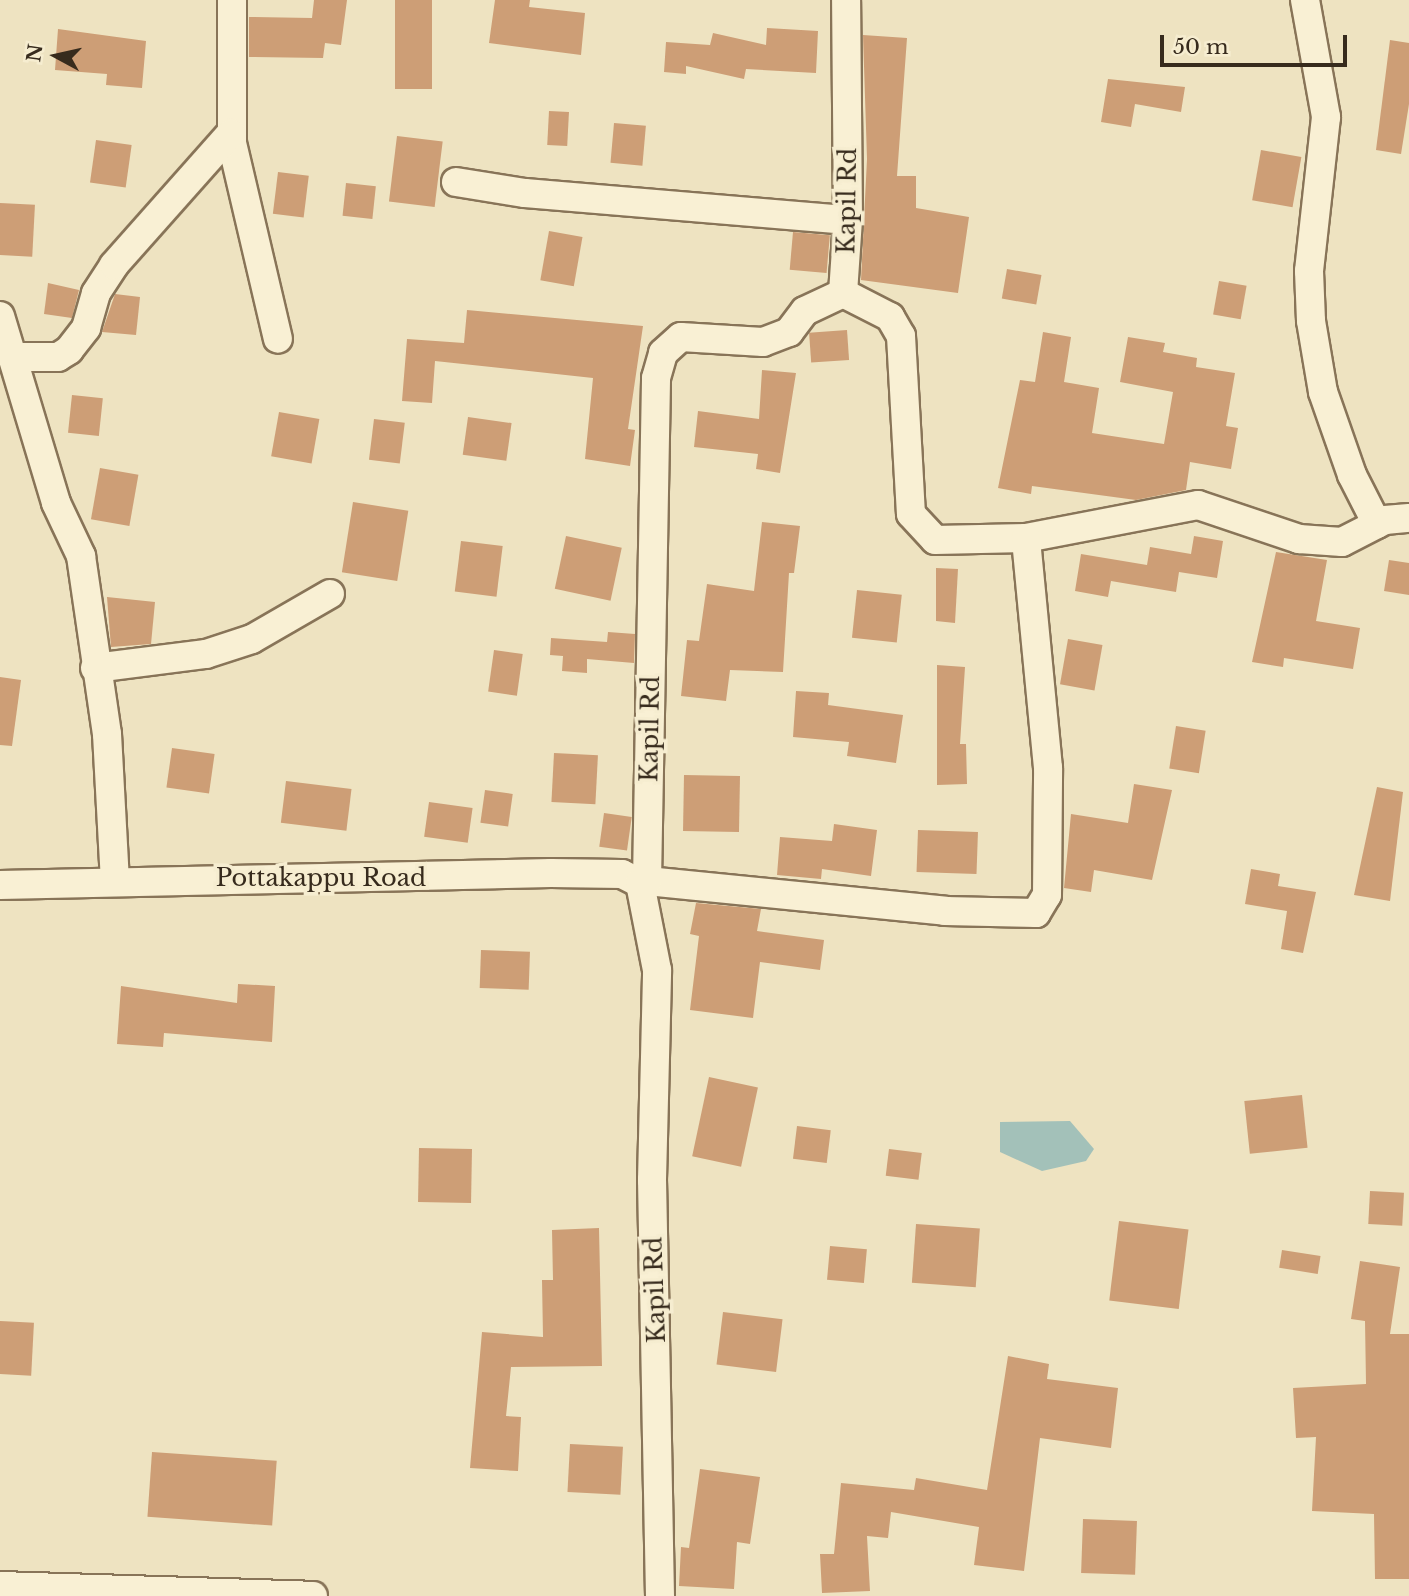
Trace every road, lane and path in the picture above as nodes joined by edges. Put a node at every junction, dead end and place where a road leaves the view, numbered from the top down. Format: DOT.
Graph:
graph roads {
  1 [pos="232,0"];
  2 [pos="846,0"];
  3 [pos="1305,0"];
  4 [pos="231,133"];
  5 [pos="456,182"];
  6 [pos="848,220"];
  7 [pos="843,293"];
  8 [pos="0,316"];
  9 [pos="278,339"];
  10 [pos="14,358"];
  11 [pos="1409,518"];
  12 [pos="1377,524"];
  13 [pos="1027,538"];
  14 [pos="330,594"];
  15 [pos="95,668"];
  16 [pos="115,881"];
  17 [pos="643,882"];
  18 [pos="0,885"];
  19 [pos="0,1586"];
  20 [pos="313,1596"];
  21 [pos="660,1596"];
  1 -- 4 [label="street"];
  2 -- 6 [label="street, Kapil Rd"];
  3 -- 12 [label="street"];
  4 -- 9 [label="street"];
  4 -- 10 [label="street"];
  5 -- 6 [label="street"];
  6 -- 7 [label="street, Kapil Rd"];
  7 -- 13 [label="street"];
  7 -- 17 [label="street, Kapil Rd"];
  8 -- 10 [label="street"];
  10 -- 15 [label="street"];
  11 -- 12 [label="street"];
  12 -- 13 [label="street"];
  13 -- 17 [label="street, Pottakappu Road"];
  14 -- 15 [label="street"];
  15 -- 16 [label="street"];
  16 -- 17 [label="street, Pottakappu Road"];
  16 -- 18 [label="street, Pottakappu Road"];
  17 -- 21 [label="street, Kapil Rd"];
  19 -- 20 [label="street"];
}
